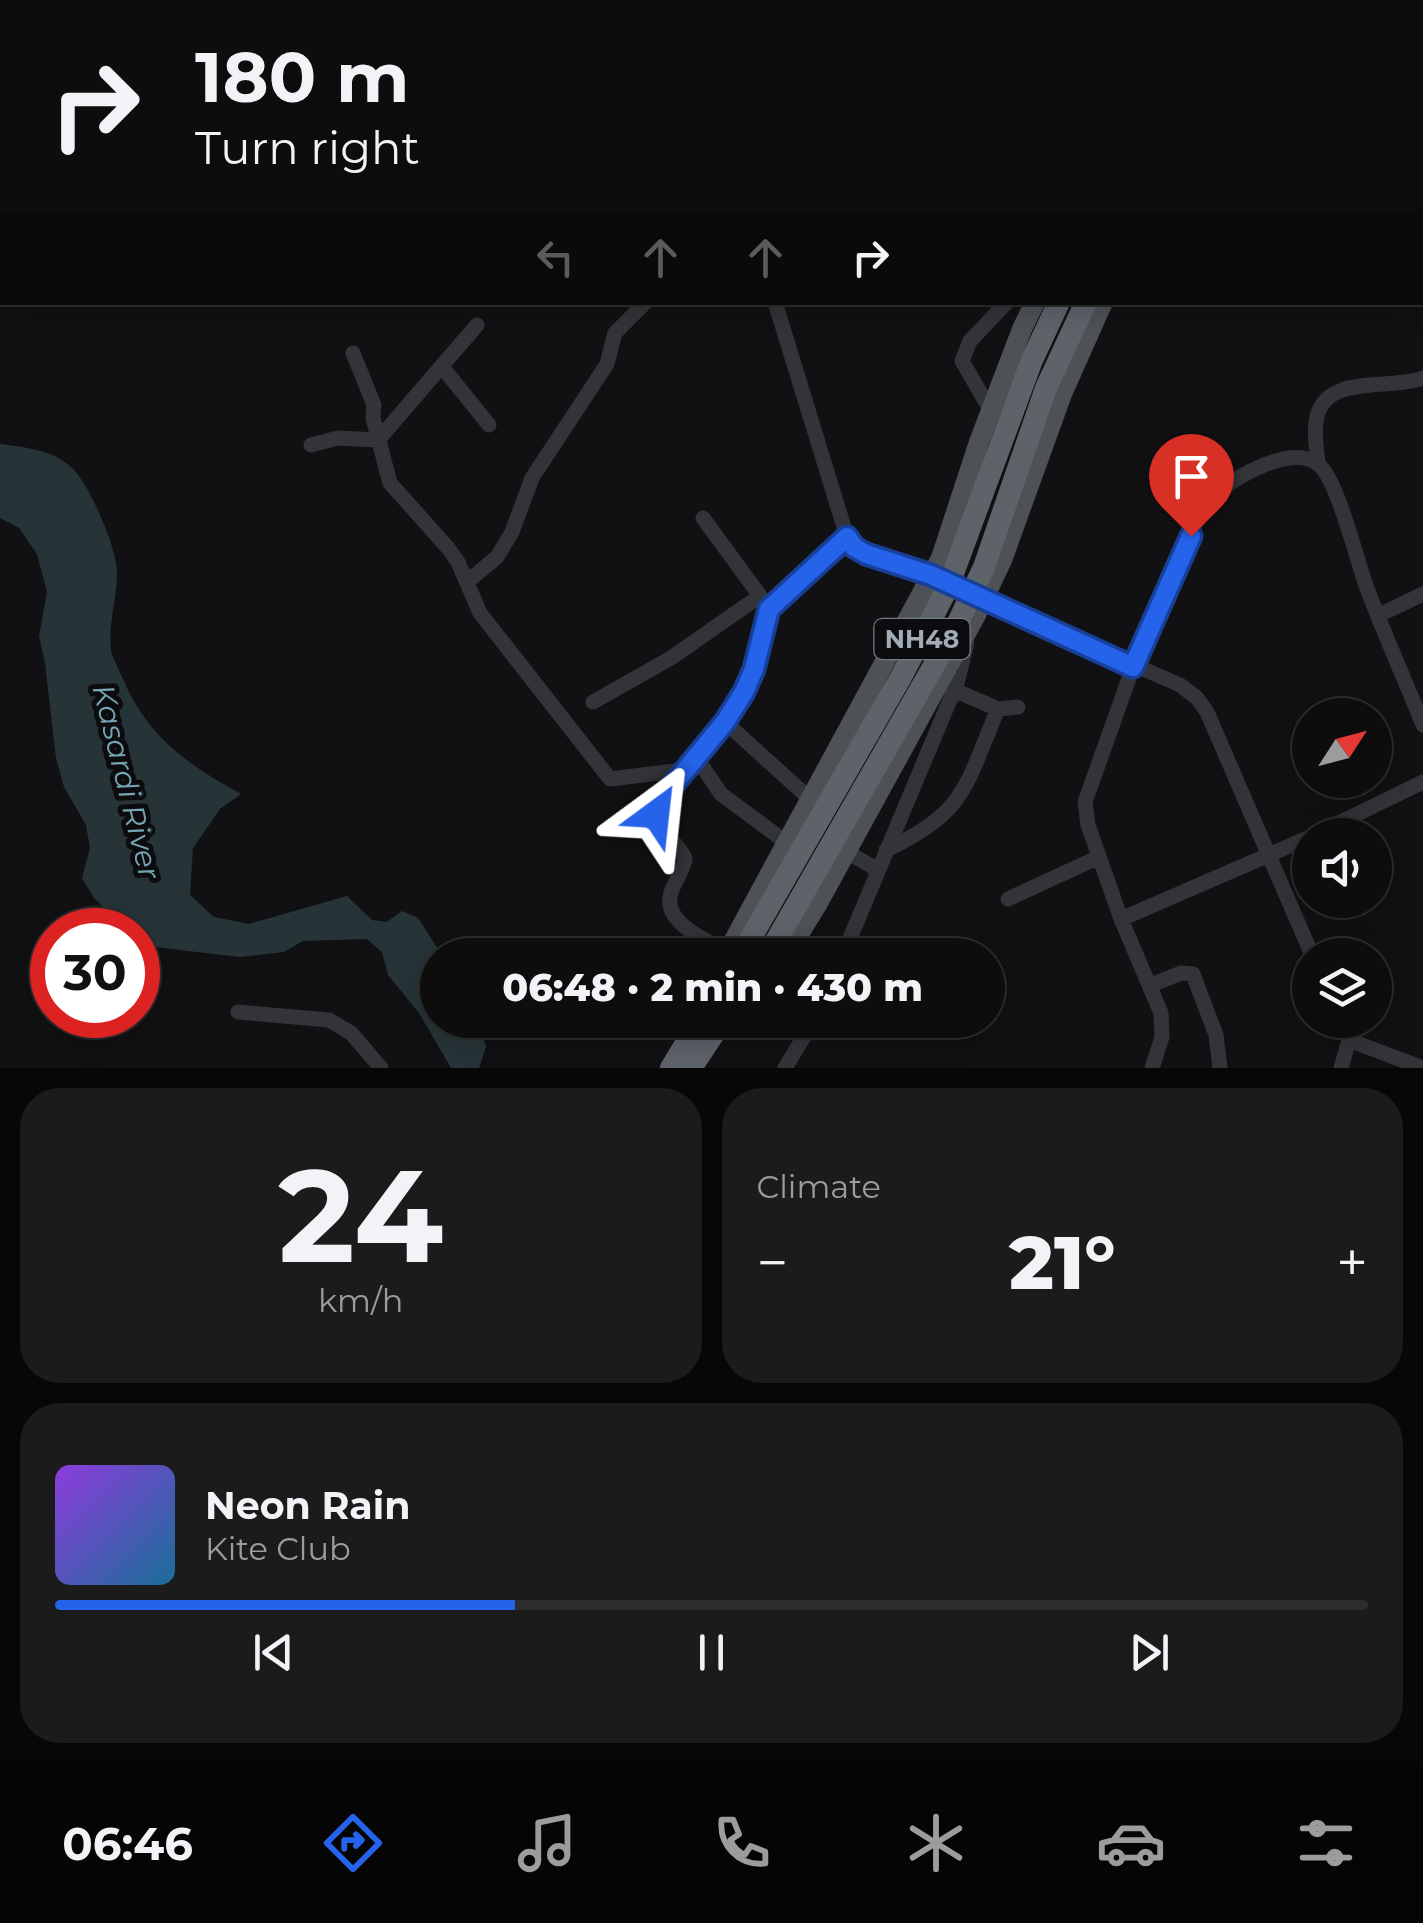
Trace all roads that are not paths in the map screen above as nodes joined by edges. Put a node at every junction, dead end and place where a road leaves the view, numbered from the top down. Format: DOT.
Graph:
graph roads {
  1 [pos="643,305"];
  2 [pos="776,305"];
  3 [pos="1003,305"];
  4 [pos="1034,305"];
  5 [pos="1057,305"];
  6 [pos="1085,305"];
  7 [pos="1102,305"];
  8 [pos="477,325"];
  9 [pos="353,353"];
  10 [pos="443,368"];
  11 [pos="1423,378"];
  12 [pos="991,411"];
  13 [pos="489,425"];
  14 [pos="378,440"];
  15 [pos="311,445"];
  16 [pos="1318,464"];
  17 [pos="703,518"];
  18 [pos="847,537"];
  19 [pos="931,575"];
  20 [pos="467,582"];
  21 [pos="1423,594"];
  22 [pos="983,600"];
  23 [pos="765,603"];
  24 [pos="1379,615"];
  25 [pos="972,624"];
  26 [pos="1133,667"];
  27 [pos="954,690"];
  28 [pos="593,702"];
  29 [pos="1018,707"];
  30 [pos="998,709"];
  31 [pos="725,722"];
  32 [pos="1423,725"];
  33 [pos="696,757"];
  34 [pos="683,770"];
  35 [pos="1423,782"];
  36 [pos="810,799"];
  37 [pos="1349,818"];
  38 [pos="787,842"];
  39 [pos="1292,846"];
  40 [pos="886,850"];
  41 [pos="846,852"];
  42 [pos="1099,857"];
  43 [pos="1269,857"];
  44 [pos="878,870"];
  45 [pos="1008,899"];
  46 [pos="1121,919"];
  47 [pos="698,938"];
  48 [pos="740,938"];
  49 [pos="742,938"];
  50 [pos="778,938"];
  51 [pos="796,938"];
  52 [pos="849,938"];
  53 [pos="1305,938"];
  54 [pos="1151,986"];
  55 [pos="238,1012"];
  56 [pos="804,1038"];
  57 [pos="695,1040"];
  58 [pos="1349,1040"];
  59 [pos="381,1068"];
  60 [pos="671,1068"];
  61 [pos="786,1068"];
  62 [pos="1152,1068"];
  63 [pos="1220,1068"];
  64 [pos="1341,1068"];
  65 [pos="1423,1068"];
  1 -- 20 [label="street"];
  2 -- 18 [label="street"];
  3 -- 12 [label="street"];
  4 -- 12 [label="main road"];
  5 -- 49 [label="highway, NH48, bridge"];
  6 -- 50 [label="highway, NH48, bridge"];
  7 -- 22 [label="main road"];
  8 -- 10 [label="street"];
  9 -- 14 [label="street"];
  10 -- 13 [label="street"];
  10 -- 14 [label="street"];
  11 -- 16 [label="street"];
  12 -- 19 [label="main road"];
  14 -- 15 [label="street"];
  14 -- 20 [label="street"];
  16 -- 24 [label="street"];
  16 -- 26 [label="street"];
  17 -- 23 [label="street"];
  18 -- 19 [label="street"];
  18 -- 23 [label="street"];
  19 -- 22 [label="street"];
  19 -- 36 [label="main road"];
  20 -- 34 [label="street"];
  21 -- 24 [label="street"];
  22 -- 25 [label="main road"];
  22 -- 26 [label="street"];
  23 -- 28 [label="street"];
  23 -- 31 [label="street"];
  24 -- 32 [label="street"];
  25 -- 27 [label="street"];
  25 -- 41 [label="main road"];
  26 -- 42 [label="street"];
  26 -- 43 [label="street"];
  27 -- 30 [label="street"];
  27 -- 40 [label="street"];
  29 -- 30 [label="street"];
  30 -- 40 [label="street"];
  31 -- 33 [label="street"];
  31 -- 36 [label="street"];
  33 -- 34 [label="street"];
  33 -- 38 [label="street"];
  34 -- 47 [label="street"];
  35 -- 37 [label="street"];
  36 -- 38 [label="main road"];
  38 -- 48 [label="main road"];
  39 -- 43 [label="street"];
  40 -- 44 [label="street"];
  41 -- 44 [label="street"];
  41 -- 51 [label="main road"];
  42 -- 45 [label="street"];
  42 -- 46 [label="street"];
  43 -- 46 [label="street"];
  43 -- 53 [label="street"];
  44 -- 52 [label="street"];
  46 -- 54 [label="street"];
  54 -- 62 [label="street"];
  54 -- 63 [label="street"];
  55 -- 59 [label="street"];
  56 -- 61 [label="street"];
  57 -- 60 [label="highway"];
  58 -- 64 [label="street"];
  58 -- 65 [label="street"];
}
